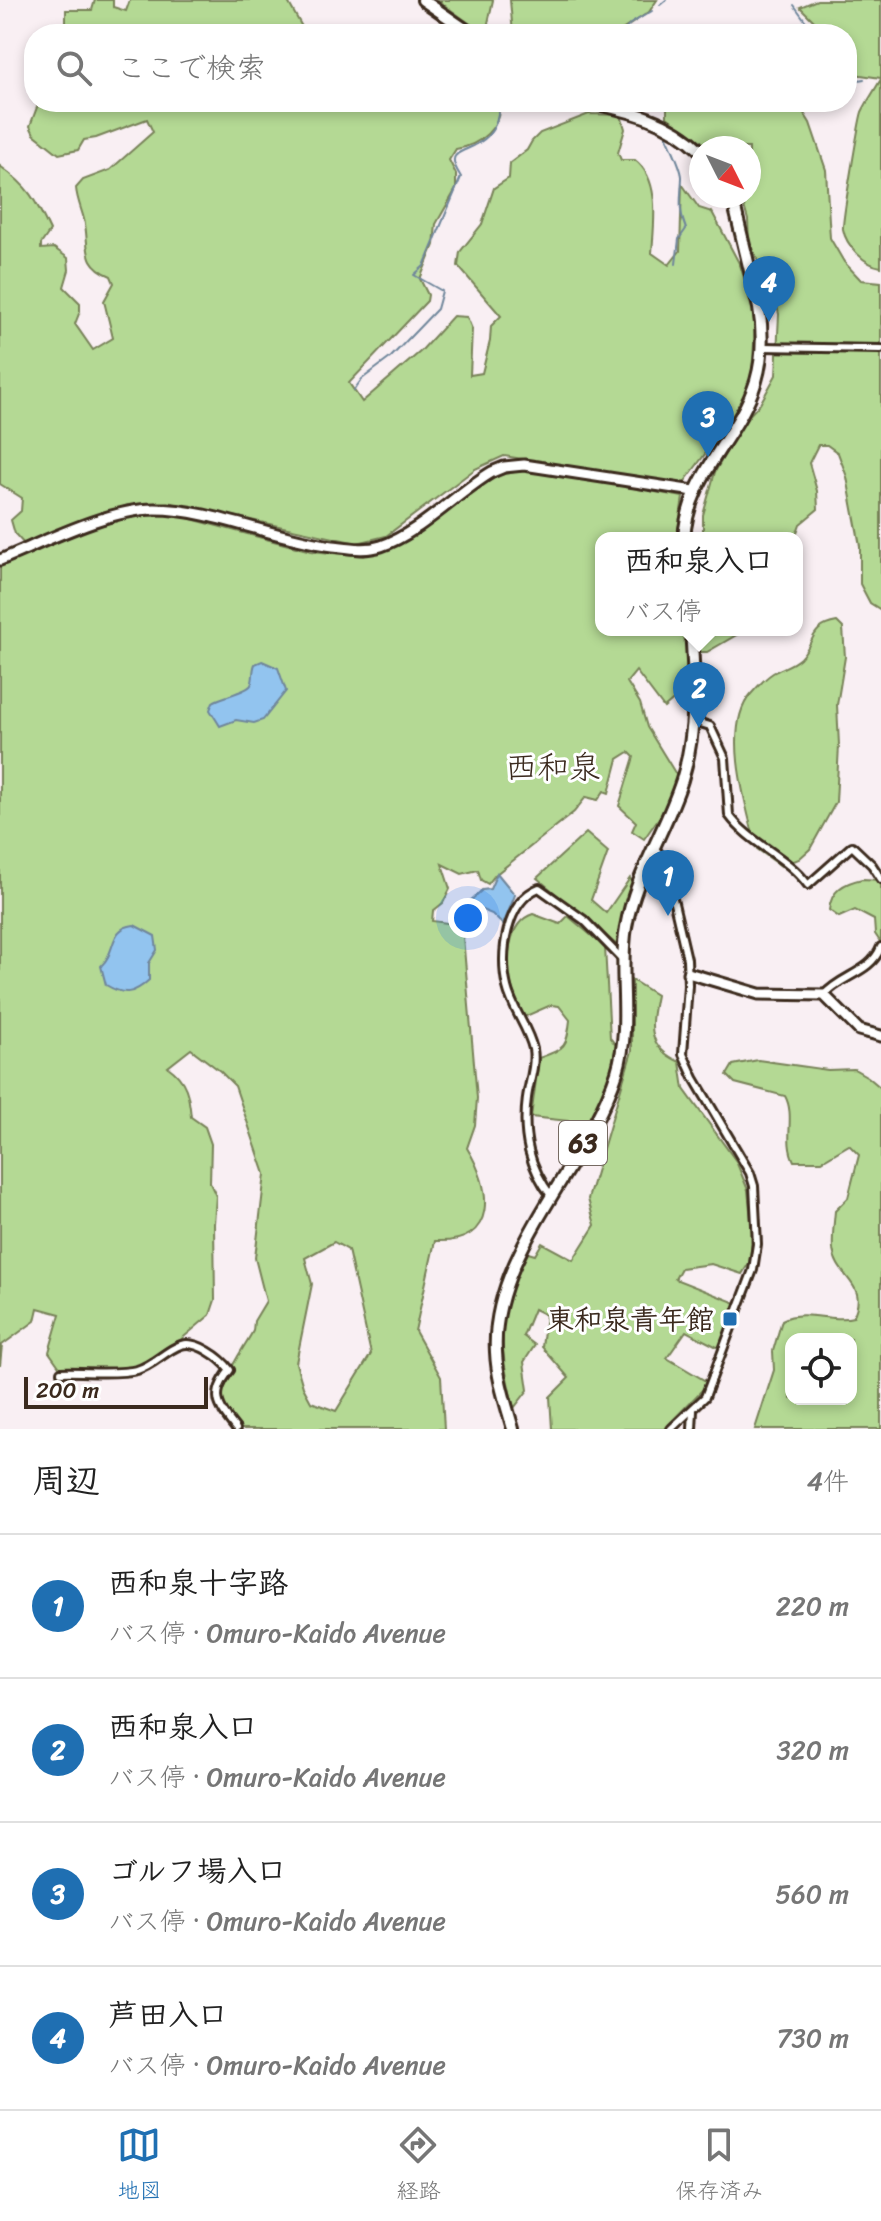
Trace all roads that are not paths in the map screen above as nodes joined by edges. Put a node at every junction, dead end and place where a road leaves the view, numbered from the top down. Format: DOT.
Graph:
graph roads {
  1 [pos="423,0"];
  2 [pos="458,24"];
  3 [pos="633,112"];
  4 [pos="689,142"];
  5 [pos="735,208"];
  6 [pos="762,347"];
  7 [pos="881,349"];
  8 [pos="694,491"];
  9 [pos="685,532"];
  10 [pos="0,560"];
  11 [pos="691,636"];
  12 [pos="694,721"];
  13 [pos="654,847"];
  14 [pos="881,879"];
  15 [pos="881,947"];
  16 [pos="624,961"];
  17 [pos="688,973"];
  18 [pos="824,995"];
  19 [pos="881,1036"];
  20 [pos="552,1197"];
  21 [pos="61,1372"];
  22 [pos="693,1411"];
  23 [pos="236,1429"];
  24 [pos="513,1429"];
  25 [pos="671,1429"];
  26 [pos="692,1429"];
  1 -- 2 [label="main road"];
  3 -- 4 [label="main road"];
  5 -- 6 [label="main road"];
  6 -- 7 [label="street"];
  6 -- 8 [label="main road"];
  8 -- 9 [label="main road"];
  8 -- 10 [label="street"];
  11 -- 12 [label="main road, 63"];
  12 -- 13 [label="main road, 63"];
  12 -- 14 [label="street"];
  13 -- 16 [label="main road, 63"];
  13 -- 17 [label="street"];
  15 -- 18 [label="street"];
  16 -- 20 [label="main road, 63"];
  16 -- 20 [label="street"];
  17 -- 18 [label="street"];
  17 -- 22 [label="street"];
  18 -- 19 [label="street"];
  20 -- 24 [label="main road, 63"];
  21 -- 23 [label="street"];
  22 -- 25 [label="street"];
  22 -- 26 [label="street"];
}
